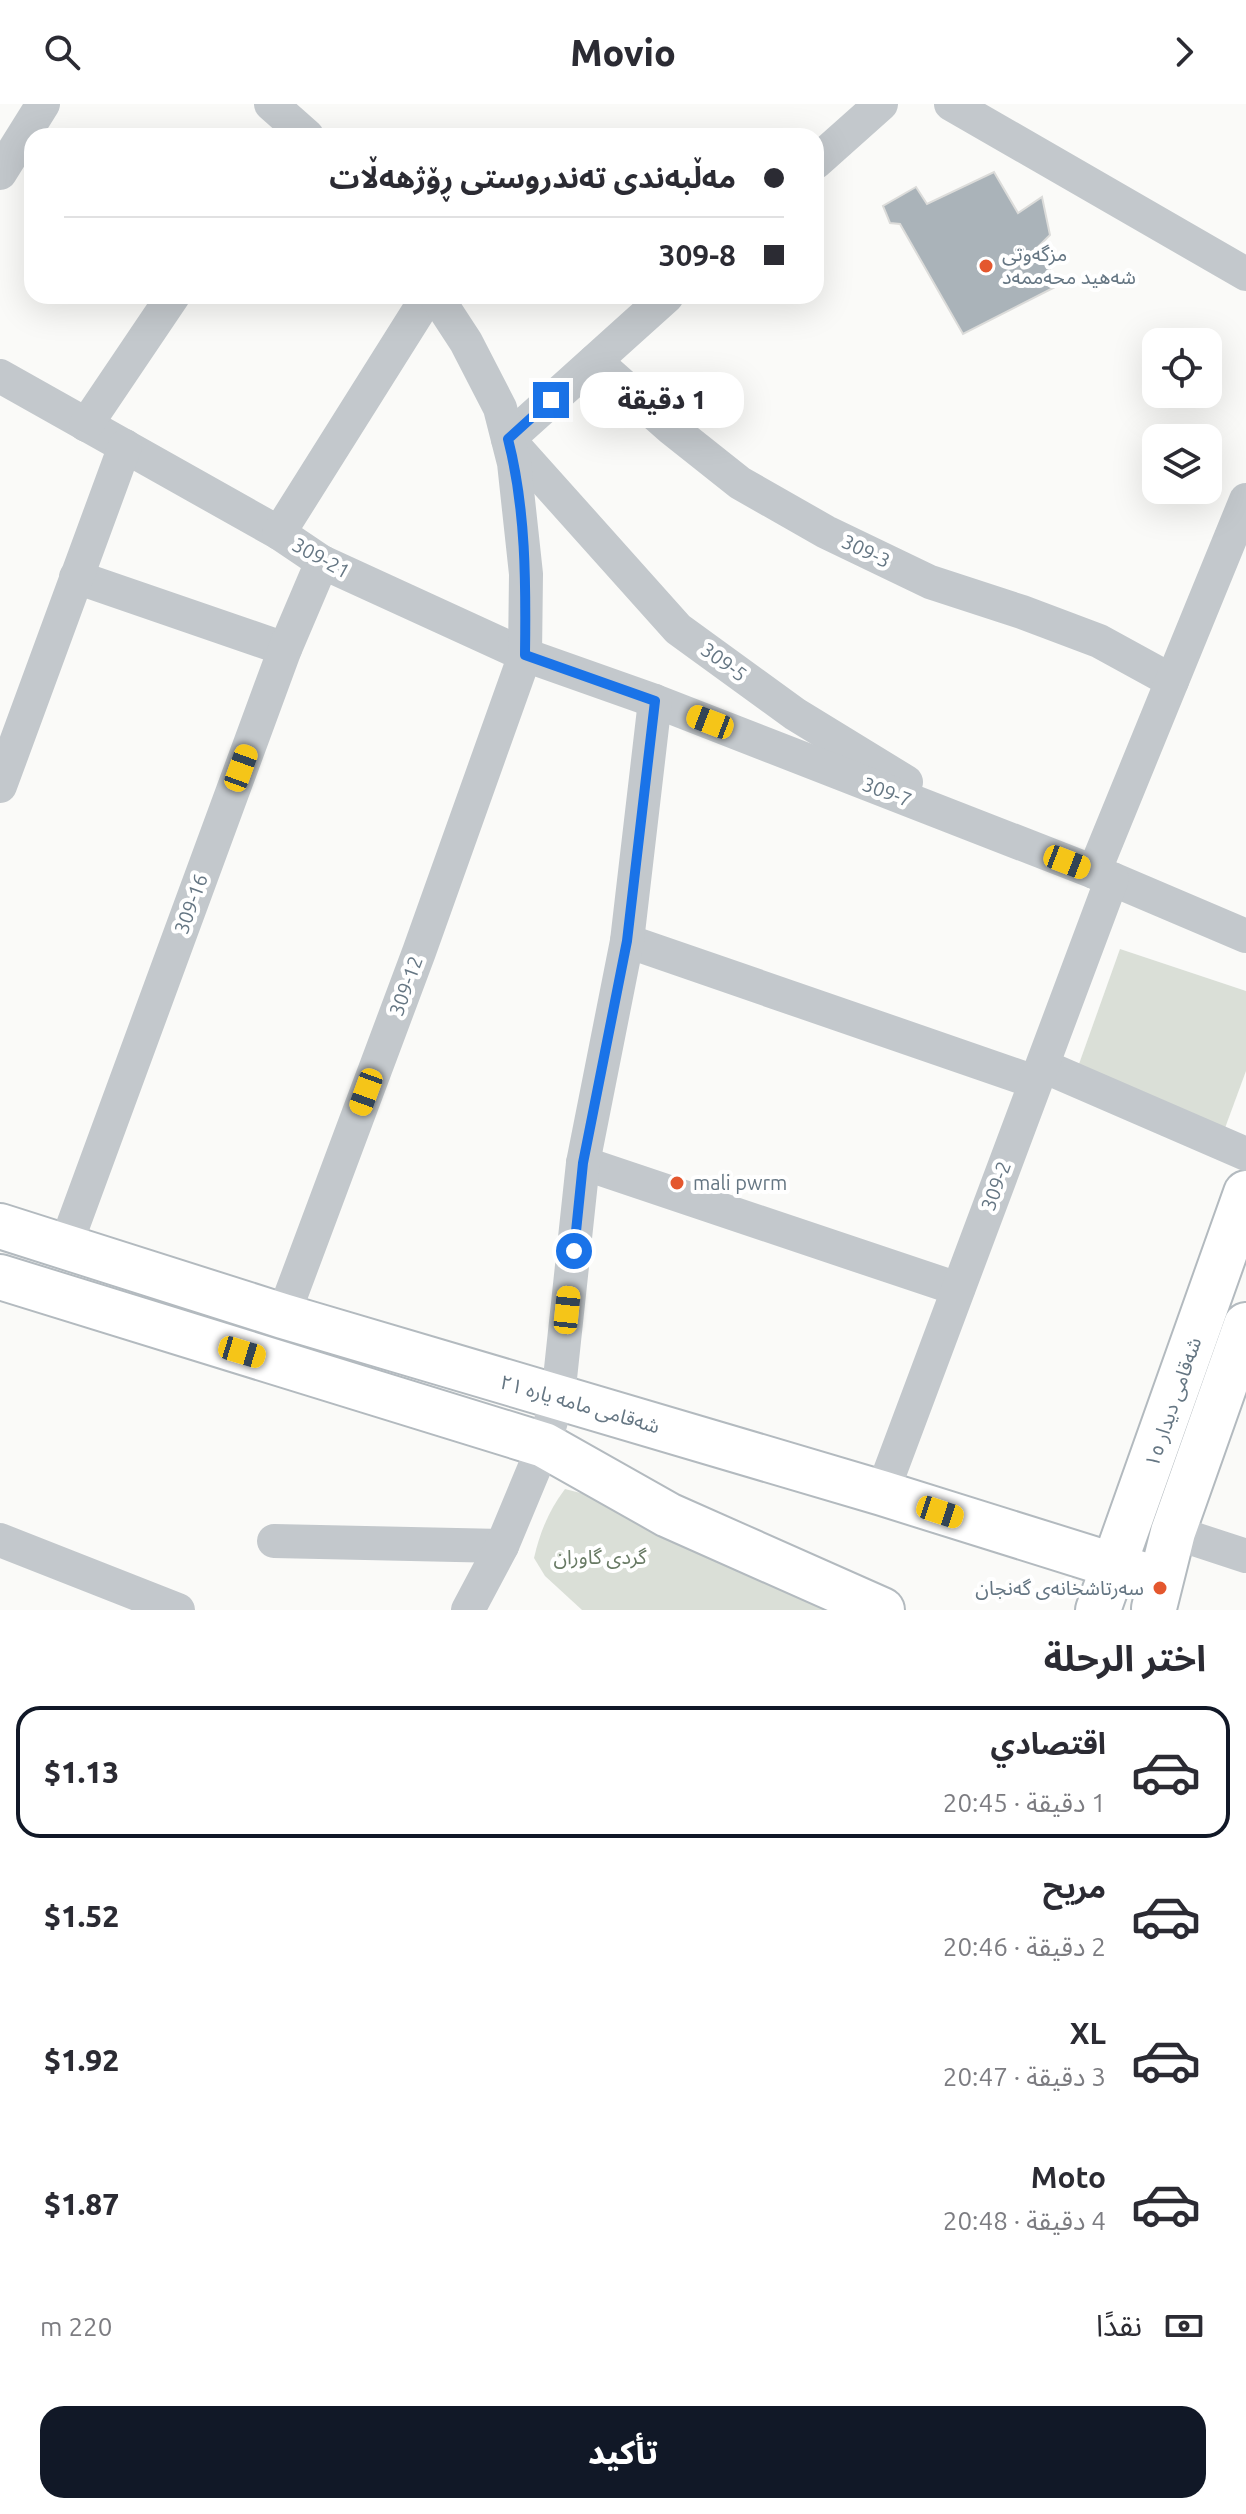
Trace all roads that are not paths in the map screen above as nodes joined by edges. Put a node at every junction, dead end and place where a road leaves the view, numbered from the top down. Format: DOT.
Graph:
graph roads {
  1 [pos="43,104"];
  2 [pos="881,104"];
  3 [pos="951,104"];
  4 [pos="28,128"];
  5 [pos="24,134"];
  6 [pos="824,155"];
  7 [pos="0,173"];
  8 [pos="1246,274"];
  9 [pos="168,304"];
  10 [pos="423,304"];
  11 [pos="441,304"];
  12 [pos="658,304"];
  13 [pos="595,361"];
  14 [pos="0,376"];
  15 [pos="86,425"];
  16 [pos="508,439"];
  17 [pos="125,446"];
  18 [pos="1246,500"];
  19 [pos="279,533"];
  20 [pos="322,562"];
  21 [pos="76,577"];
  22 [pos="285,649"];
  23 [pos="525,655"];
  24 [pos="1172,681"];
  25 [pos="655,701"];
  26 [pos="0,786"];
  27 [pos="986,830"];
  28 [pos="1103,876"];
  29 [pos="1246,936"];
  30 [pos="627,941"];
  31 [pos="1039,1074"];
  32 [pos="1246,1154"];
  33 [pos="583,1163"];
  34 [pos="1246,1193"];
  35 [pos="0,1226"];
  36 [pos="65,1247"];
  37 [pos="0,1277"];
  38 [pos="958,1289"];
  39 [pos="283,1316"];
  40 [pos="1246,1325"];
  41 [pos="558,1397"];
  42 [pos="544,1445"];
  43 [pos="882,1493"];
  44 [pos="1173,1532"];
  45 [pos="0,1540"];
  46 [pos="274,1541"];
  47 [pos="502,1546"];
  48 [pos="1246,1556"];
  49 [pos="1115,1567"];
  50 [pos="1157,1595"];
  51 [pos="178,1610"];
  52 [pos="468,1610"];
  53 [pos="882,1610"];
  54 [pos="1098,1610"];
  1 -- 4 [label="street"];
  2 -- 6 [label="street"];
  3 -- 8 [label="street"];
  5 -- 7 [label="street"];
  9 -- 15 [label="street"];
  10 -- 19 [label="street"];
  11 -- 16 [label="street, 309-12"];
  12 -- 13 [label="street"];
  13 -- 16 [label="street"];
  13 -- 24 [label="street, 309-3"];
  14 -- 15 [label="street, 309-21"];
  15 -- 17 [label="street, 309-21"];
  16 -- 23 [label="street, 309-12"];
  16 -- 27 [label="street, 309-5"];
  17 -- 19 [label="street, 309-21"];
  17 -- 21 [label="street"];
  18 -- 24 [label="street, 309-2"];
  19 -- 20 [label="street, 309-21"];
  20 -- 22 [label="street, 309-16"];
  20 -- 23 [label="street, 309-21"];
  21 -- 22 [label="street"];
  21 -- 26 [label="street"];
  22 -- 36 [label="street, 309-16"];
  23 -- 25 [label="street, 309-7"];
  23 -- 39 [label="street, 309-12"];
  24 -- 28 [label="street, 309-2"];
  25 -- 27 [label="street, 309-7"];
  25 -- 30 [label="street"];
  27 -- 28 [label="street, 309-7"];
  28 -- 29 [label="street, 309-7"];
  28 -- 31 [label="street, 309-2"];
  30 -- 31 [label="street"];
  30 -- 33 [label="street"];
  31 -- 32 [label="street"];
  31 -- 38 [label="street, 309-2"];
  33 -- 38 [label="street"];
  33 -- 41 [label="street"];
  34 -- 49 [label="street, شەقامی دیدار ١٥"];
  35 -- 36 [label="street, شەقامی مامە یارە ٢١"];
  36 -- 39 [label="street, شەقامی مامە یارە ٢١"];
  37 -- 42 [label="street"];
  38 -- 43 [label="street, 309-2"];
  39 -- 41 [label="street, شەقامی مامە یارە ٢١"];
  40 -- 44 [label="street"];
  41 -- 42 [label="street"];
  41 -- 43 [label="street, شەقامی مامە یارە ٢١"];
  42 -- 47 [label="street"];
  42 -- 53 [label="street"];
  43 -- 49 [label="street, شەقامی مامە یارە ٢١"];
  44 -- 48 [label="street"];
  44 -- 50 [label="street"];
  45 -- 51 [label="street"];
  46 -- 47 [label="street"];
  47 -- 52 [label="street"];
  49 -- 50 [label="street, شەقامی مامە یارە ٢١"];
  49 -- 54 [label="street, شەقامی دیدار ١٥"];
}
